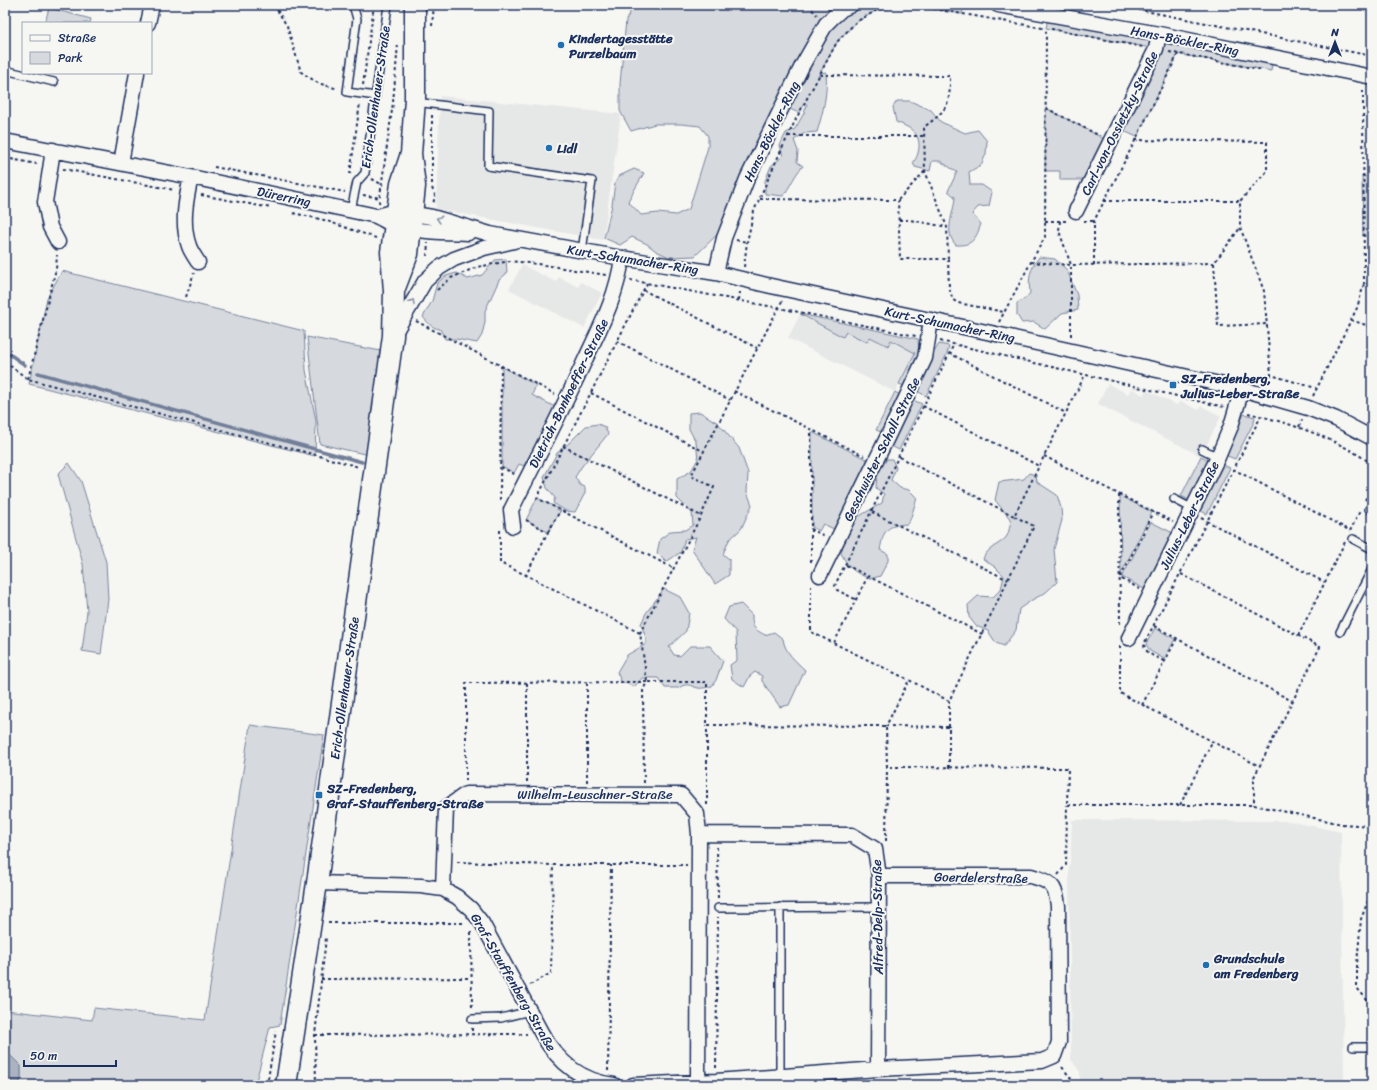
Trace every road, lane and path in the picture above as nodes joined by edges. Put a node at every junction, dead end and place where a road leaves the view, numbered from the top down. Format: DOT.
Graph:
graph roads {
  1 [pos="152,5"];
  2 [pos="274,5"];
  3 [pos="353,5"];
  4 [pos="388,5"];
  5 [pos="415,5"];
  6 [pos="815,5"];
  7 [pos="851,5"];
  8 [pos="998,5"];
  9 [pos="1115,5"];
  10 [pos="810,8"];
  11 [pos="148,22"];
  12 [pos="1046,28"];
  13 [pos="1159,34"];
  14 [pos="398,42"];
  15 [pos="1156,49"];
  16 [pos="1178,54"];
  17 [pos="1372,56"];
  18 [pos="5,70"];
  19 [pos="1263,70"];
  20 [pos="137,74"];
  21 [pos="820,75"];
  22 [pos="1372,77"];
  23 [pos="54,82"];
  24 [pos="1367,90"];
  25 [pos="347,92"];
  26 [pos="376,96"];
  27 [pos="415,102"];
  28 [pos="1046,108"];
  29 [pos="788,136"];
  30 [pos="924,136"];
  31 [pos="1135,140"];
  32 [pos="5,141"];
  33 [pos="1110,142"];
  34 [pos="53,150"];
  35 [pos="121,163"];
  36 [pos="925,171"];
  37 [pos="1362,175"];
  38 [pos="191,177"];
  39 [pos="1372,180"];
  40 [pos="434,194"];
  41 [pos="760,199"];
  42 [pos="898,200"];
  43 [pos="1240,201"];
  44 [pos="1104,202"];
  45 [pos="351,210"];
  46 [pos="432,211"];
  47 [pos="1076,211"];
  48 [pos="395,217"];
  49 [pos="899,220"];
  50 [pos="1060,221"];
  51 [pos="947,227"];
  52 [pos="1240,227"];
  53 [pos="520,240"];
  54 [pos="58,242"];
  55 [pos="428,243"];
  56 [pos="582,251"];
  57 [pos="427,256"];
  58 [pos="622,258"];
  59 [pos="948,259"];
  60 [pos="198,262"];
  61 [pos="1031,262"];
  62 [pos="1214,263"];
  63 [pos="1071,265"];
  64 [pos="1094,265"];
  65 [pos="716,273"];
  66 [pos="620,277"];
  67 [pos="742,279"];
  68 [pos="448,281"];
  69 [pos="647,283"];
  70 [pos="1364,284"];
  71 [pos="1372,284"];
  72 [pos="788,289"];
  73 [pos="643,290"];
  74 [pos="186,297"];
  75 [pos="739,300"];
  76 [pos="779,308"];
  77 [pos="1004,312"];
  78 [pos="932,320"];
  79 [pos="1351,320"];
  80 [pos="414,321"];
  81 [pos="1266,324"];
  82 [pos="1371,327"];
  83 [pos="996,334"];
  84 [pos="1372,334"];
  85 [pos="393,336"];
  86 [pos="929,339"];
  87 [pos="617,341"];
  88 [pos="954,344"];
  89 [pos="757,348"];
  90 [pos="1072,351"];
  91 [pos="949,353"];
  92 [pos="5,362"];
  93 [pos="501,366"];
  94 [pos="1085,375"];
  95 [pos="28,379"];
  96 [pos="1316,388"];
  97 [pos="1242,389"];
  98 [pos="734,391"];
  99 [pos="591,393"];
  100 [pos="567,400"];
  101 [pos="730,400"];
  102 [pos="923,406"];
  103 [pos="1308,408"];
  104 [pos="1237,410"];
  105 [pos="1066,413"];
  106 [pos="1261,416"];
  107 [pos="1372,438"];
  108 [pos="563,446"];
  109 [pos="1202,449"];
  110 [pos="703,451"];
  111 [pos="1044,456"];
  112 [pos="898,457"];
  113 [pos="1218,457"];
  114 [pos="876,462"];
  115 [pos="1372,464"];
  116 [pos="1039,466"];
  117 [pos="1233,469"];
  118 [pos="374,472"];
  119 [pos="1372,487"];
  120 [pos="1120,495"];
  121 [pos="1174,499"];
  122 [pos="500,507"];
  123 [pos="561,510"];
  124 [pos="1192,511"];
  125 [pos="872,512"];
  126 [pos="1154,512"];
  127 [pos="701,516"];
  128 [pos="1014,516"];
  129 [pos="526,520"];
  130 [pos="1207,521"];
  131 [pos="507,524"];
  132 [pos="1184,527"];
  133 [pos="810,528"];
  134 [pos="1350,531"];
  135 [pos="548,532"];
  136 [pos="1353,539"];
  137 [pos="836,541"];
  138 [pos="1372,549"];
  139 [pos="846,565"];
  140 [pos="674,568"];
  141 [pos="1372,569"];
  142 [pos="1181,574"];
  143 [pos="526,575"];
  144 [pos="820,575"];
  145 [pos="868,576"];
  146 [pos="1120,578"];
  147 [pos="1008,580"];
  148 [pos="1324,582"];
  149 [pos="1150,594"];
  150 [pos="855,599"];
  151 [pos="1154,626"];
  152 [pos="1340,632"];
  153 [pos="640,633"];
  154 [pos="982,634"];
  155 [pos="1123,636"];
  156 [pos="1298,636"];
  157 [pos="1177,638"];
  158 [pos="834,643"];
  159 [pos="1164,661"];
  160 [pos="647,682"];
  161 [pos="527,683"];
  162 [pos="587,683"];
  163 [pos="949,701"];
  164 [pos="1292,701"];
  165 [pos="1142,705"];
  166 [pos="708,725"];
  167 [pos="886,726"];
  168 [pos="949,727"];
  169 [pos="1212,742"];
  170 [pos="1259,766"];
  171 [pos="887,767"];
  172 [pos="949,768"];
  173 [pos="466,794"];
  174 [pos="527,794"];
  175 [pos="587,794"];
  176 [pos="644,795"];
  177 [pos="1067,805"];
  178 [pos="1180,805"];
  179 [pos="1254,805"];
  180 [pos="697,814"];
  181 [pos="1372,826"];
  182 [pos="699,834"];
  183 [pos="717,834"];
  184 [pos="876,849"];
  185 [pos="444,862"];
  186 [pos="553,865"];
  187 [pos="611,865"];
  188 [pos="698,865"];
  189 [pos="879,876"];
  190 [pos="317,883"];
  191 [pos="1051,884"];
  192 [pos="443,889"];
  193 [pos="1372,896"];
  194 [pos="780,907"];
  195 [pos="878,907"];
  196 [pos="718,908"];
  197 [pos="471,923"];
  198 [pos="327,930"];
  199 [pos="471,931"];
  200 [pos="326,937"];
  201 [pos="471,978"];
  202 [pos="321,979"];
  203 [pos="519,991"];
  204 [pos="1372,1006"];
  205 [pos="530,1011"];
  206 [pos="472,1018"];
  207 [pos="276,1031"];
  208 [pos="472,1034"];
  209 [pos="542,1034"];
  210 [pos="314,1035"];
  211 [pos="1353,1047"];
  212 [pos="1372,1047"];
  213 [pos="1054,1056"];
  214 [pos="878,1069"];
  215 [pos="780,1076"];
  216 [pos="716,1081"];
  217 [pos="698,1082"];
  218 [pos="266,1085"];
  219 [pos="286,1085"];
  220 [pos="316,1085"];
  221 [pos="611,1085"];
  222 [pos="633,1085"];
  223 [pos="1073,1085"];
  1 -- 11 [label="street"];
  2 -- 25 [label="path"];
  3 -- 25 [label="lane"];
  4 -- 26 [label="lane, Erich-Ollenhauer-Straße"];
  5 -- 27 [label="street, Erich-Ollenhauer-Straße"];
  6 -- 10 [label="path"];
  7 -- 65 [label="street, Hans-Böckler-Ring"];
  8 -- 13 [label="street, Hans-Böckler-Ring"];
  9 -- 17 [label="path"];
  12 -- 15 [label="path"];
  12 -- 21 [label="path"];
  12 -- 28 [label="path"];
  13 -- 15 [label="street, Carl-von-Ossietzky-Straße"];
  13 -- 22 [label="street, Hans-Böckler-Ring"];
  14 -- 48 [label="path"];
  15 -- 16 [label="path"];
  15 -- 33 [label="street, Carl-von-Ossietzky-Straße"];
  16 -- 19 [label="path"];
  16 -- 31 [label="path"];
  18 -- 23 [label="lane"];
  20 -- 35 [label="street"];
  21 -- 29 [label="path"];
  21 -- 30 [label="path"];
  24 -- 37 [label="path"];
  25 -- 26 [label="lane"];
  26 -- 45 [label="lane, Erich-Ollenhauer-Straße"];
  27 -- 48 [label="street, Erich-Ollenhauer-Straße"];
  27 -- 56 [label="lane"];
  28 -- 33 [label="path"];
  28 -- 61 [label="path"];
  29 -- 30 [label="path"];
  29 -- 41 [label="path"];
  30 -- 36 [label="path"];
  31 -- 43 [label="path"];
  31 -- 44 [label="path"];
  32 -- 34 [label="street, Dürerring"];
  33 -- 47 [label="street, Carl-von-Ossietzky-Straße"];
  34 -- 35 [label="street, Dürerring"];
  34 -- 54 [label="street"];
  35 -- 38 [label="street, Dürerring"];
  36 -- 42 [label="path"];
  36 -- 51 [label="path"];
  37 -- 39 [label="path"];
  37 -- 70 [label="path"];
  38 -- 45 [label="street, Dürerring"];
  38 -- 60 [label="street"];
  46 -- 40 [label="path, one-way"];
  41 -- 42 [label="path"];
  41 -- 67 [label="path"];
  42 -- 49 [label="path"];
  43 -- 44 [label="path"];
  43 -- 52 [label="path"];
  44 -- 64 [label="path"];
  45 -- 48 [label="street, Dürerring"];
  48 -- 53 [label="street, Kurt-Schumacher-Ring"];
  48 -- 85 [label="street, Erich-Ollenhauer-Straße"];
  49 -- 51 [label="path"];
  49 -- 59 [label="path"];
  50 -- 63 [label="path"];
  51 -- 59 [label="path"];
  52 -- 62 [label="path"];
  52 -- 81 [label="path"];
  53 -- 56 [label="street, Kurt-Schumacher-Ring"];
  85 -- 53 [label="street, Kurt-Schumacher-Ring, one-way"];
  54 -- 95 [label="path"];
  55 -- 57 [label="path"];
  56 -- 58 [label="street, Kurt-Schumacher-Ring"];
  58 -- 65 [label="street, Kurt-Schumacher-Ring"];
  58 -- 66 [label="street, Dietrich-Bonhoeffer-Straße"];
  59 -- 77 [label="path"];
  60 -- 74 [label="path"];
  61 -- 63 [label="path"];
  61 -- 77 [label="path"];
  62 -- 64 [label="path"];
  62 -- 81 [label="path"];
  63 -- 64 [label="path"];
  63 -- 90 [label="path"];
  65 -- 67 [label="street, Kurt-Schumacher-Ring"];
  66 -- 68 [label="path"];
  66 -- 69 [label="path"];
  66 -- 100 [label="street, Dietrich-Bonhoeffer-Straße"];
  67 -- 72 [label="street, Kurt-Schumacher-Ring"];
  67 -- 75 [label="path"];
  69 -- 73 [label="path"];
  69 -- 75 [label="path"];
  70 -- 71 [label="path"];
  70 -- 79 [label="path"];
  72 -- 76 [label="path"];
  72 -- 78 [label="street, Kurt-Schumacher-Ring"];
  73 -- 87 [label="path"];
  73 -- 89 [label="path"];
  75 -- 76 [label="path"];
  76 -- 86 [label="path"];
  76 -- 89 [label="path"];
  77 -- 83 [label="path"];
  78 -- 83 [label="street, Kurt-Schumacher-Ring"];
  78 -- 86 [label="street, Geschwister-Scholl-Straße"];
  79 -- 82 [label="path"];
  79 -- 96 [label="path"];
  80 -- 93 [label="path"];
  81 -- 96 [label="path"];
  82 -- 84 [label="path"];
  83 -- 90 [label="street, Kurt-Schumacher-Ring"];
  85 -- 118 [label="street, Erich-Ollenhauer-Straße"];
  86 -- 88 [label="path"];
  86 -- 114 [label="street, Geschwister-Scholl-Straße"];
  87 -- 99 [label="path"];
  87 -- 101 [label="path"];
  88 -- 91 [label="path"];
  88 -- 94 [label="path"];
  89 -- 98 [label="path"];
  90 -- 97 [label="street, Kurt-Schumacher-Ring"];
  91 -- 102 [label="path"];
  91 -- 105 [label="path"];
  92 -- 95 [label="path"];
  93 -- 100 [label="path"];
  93 -- 122 [label="path"];
  94 -- 104 [label="path"];
  94 -- 105 [label="path"];
  95 -- 118 [label="path"];
  96 -- 103 [label="path"];
  97 -- 103 [label="street, Kurt-Schumacher-Ring"];
  97 -- 104 [label="street, Julius-Leber-Straße"];
  98 -- 101 [label="path"];
  98 -- 114 [label="path"];
  99 -- 108 [label="path"];
  99 -- 110 [label="path"];
  100 -- 131 [label="street, Dietrich-Bonhoeffer-Straße"];
  101 -- 110 [label="path"];
  102 -- 112 [label="path"];
  102 -- 116 [label="path"];
  103 -- 107 [label="street, Kurt-Schumacher-Ring"];
  104 -- 106 [label="path"];
  104 -- 113 [label="street, Julius-Leber-Straße"];
  105 -- 111 [label="path"];
  106 -- 115 [label="path"];
  106 -- 117 [label="path"];
  108 -- 123 [label="path"];
  108 -- 127 [label="path"];
  109 -- 113 [label="lane"];
  110 -- 127 [label="path"];
  111 -- 116 [label="path"];
  111 -- 120 [label="path"];
  112 -- 125 [label="path"];
  112 -- 128 [label="path"];
  113 -- 124 [label="street, Julius-Leber-Straße"];
  114 -- 137 [label="street, Geschwister-Scholl-Straße"];
  116 -- 128 [label="path"];
  117 -- 130 [label="path"];
  117 -- 134 [label="path"];
  118 -- 190 [label="street, Erich-Ollenhauer-Straße"];
  119 -- 134 [label="path"];
  120 -- 126 [label="path"];
  120 -- 146 [label="path"];
  121 -- 124 [label="lane"];
  123 -- 135 [label="path"];
  123 -- 140 [label="path"];
  124 -- 130 [label="path"];
  124 -- 132 [label="street, Julius-Leber-Straße"];
  125 -- 139 [label="path"];
  125 -- 147 [label="path"];
  126 -- 132 [label="path"];
  126 -- 146 [label="path"];
  127 -- 140 [label="path"];
  128 -- 147 [label="path"];
  129 -- 135 [label="path"];
  130 -- 142 [label="path"];
  130 -- 148 [label="path"];
  131 -- 143 [label="path"];
  132 -- 149 [label="street, Julius-Leber-Straße"];
  133 -- 137 [label="path"];
  134 -- 148 [label="path"];
  135 -- 143 [label="path"];
  136 -- 138 [label="lane"];
  137 -- 144 [label="street, Geschwister-Scholl-Straße"];
  139 -- 145 [label="path"];
  139 -- 150 [label="path"];
  140 -- 153 [label="path"];
  141 -- 152 [label="lane"];
  142 -- 151 [label="path"];
  142 -- 156 [label="path"];
  143 -- 153 [label="path"];
  145 -- 150 [label="path"];
  145 -- 154 [label="path"];
  146 -- 149 [label="path"];
  146 -- 155 [label="path"];
  147 -- 154 [label="path"];
  148 -- 156 [label="path"];
  149 -- 155 [label="street, Julius-Leber-Straße"];
  150 -- 158 [label="path"];
  151 -- 157 [label="path"];
  151 -- 159 [label="path"];
  153 -- 160 [label="path"];
  154 -- 163 [label="path"];
  155 -- 165 [label="path"];
  156 -- 164 [label="path"];
  157 -- 159 [label="path"];
  157 -- 164 [label="path"];
  159 -- 165 [label="path"];
  160 -- 162 [label="path"];
  160 -- 166 [label="path"];
  160 -- 176 [label="path"];
  161 -- 162 [label="path"];
  161 -- 173 [label="path"];
  161 -- 174 [label="path"];
  162 -- 175 [label="path"];
  163 -- 167 [label="path"];
  163 -- 168 [label="path"];
  164 -- 170 [label="path"];
  165 -- 169 [label="path"];
  166 -- 167 [label="path"];
  166 -- 180 [label="path"];
  167 -- 168 [label="path"];
  167 -- 171 [label="path"];
  168 -- 172 [label="path"];
  169 -- 170 [label="path"];
  169 -- 178 [label="path"];
  170 -- 179 [label="path"];
  171 -- 172 [label="path"];
  171 -- 184 [label="path"];
  172 -- 177 [label="path"];
  173 -- 174 [label="street, Wilhelm-Leuschner-Straße"];
  173 -- 185 [label="street"];
  174 -- 175 [label="street, Wilhelm-Leuschner-Straße"];
  175 -- 176 [label="street, Wilhelm-Leuschner-Straße"];
  176 -- 180 [label="street, Wilhelm-Leuschner-Straße"];
  177 -- 178 [label="path"];
  177 -- 191 [label="path"];
  178 -- 179 [label="path"];
  179 -- 181 [label="path"];
  180 -- 182 [label="street"];
  182 -- 183 [label="street, Alfred-Delp-Straße"];
  182 -- 188 [label="street"];
  183 -- 184 [label="street, Alfred-Delp-Straße"];
  183 -- 196 [label="path"];
  184 -- 189 [label="street, Alfred-Delp-Straße"];
  185 -- 186 [label="path"];
  185 -- 192 [label="street"];
  186 -- 187 [label="path"];
  186 -- 203 [label="path"];
  187 -- 188 [label="path"];
  187 -- 221 [label="path"];
  188 -- 217 [label="street"];
  189 -- 191 [label="street, Goerdelerstraße"];
  189 -- 195 [label="street, Alfred-Delp-Straße"];
  190 -- 192 [label="street, Graf-Stauffenberg-Straße"];
  190 -- 219 [label="street, Erich-Ollenhauer-Straße"];
  191 -- 213 [label="street"];
  192 -- 203 [label="street, Graf-Stauffenberg-Straße"];
  193 -- 204 [label="path"];
  194 -- 195 [label="lane"];
  194 -- 196 [label="lane"];
  194 -- 215 [label="lane"];
  195 -- 214 [label="street, Alfred-Delp-Straße"];
  196 -- 216 [label="path"];
  197 -- 198 [label="path"];
  199 -- 201 [label="path"];
  200 -- 202 [label="path"];
  201 -- 202 [label="path"];
  201 -- 206 [label="path"];
  202 -- 210 [label="path"];
  203 -- 205 [label="street, Graf-Stauffenberg-Straße"];
  205 -- 206 [label="lane"];
  205 -- 209 [label="street, Graf-Stauffenberg-Straße"];
  206 -- 208 [label="path"];
  207 -- 218 [label="path"];
  208 -- 209 [label="path"];
  208 -- 210 [label="path"];
  209 -- 221 [label="street, Graf-Stauffenberg-Straße"];
  210 -- 220 [label="path"];
  211 -- 212 [label="lane"];
  213 -- 214 [label="street"];
  213 -- 223 [label="path"];
  214 -- 215 [label="street"];
  215 -- 216 [label="street"];
  216 -- 217 [label="street"];
  217 -- 222 [label="street"];
}
